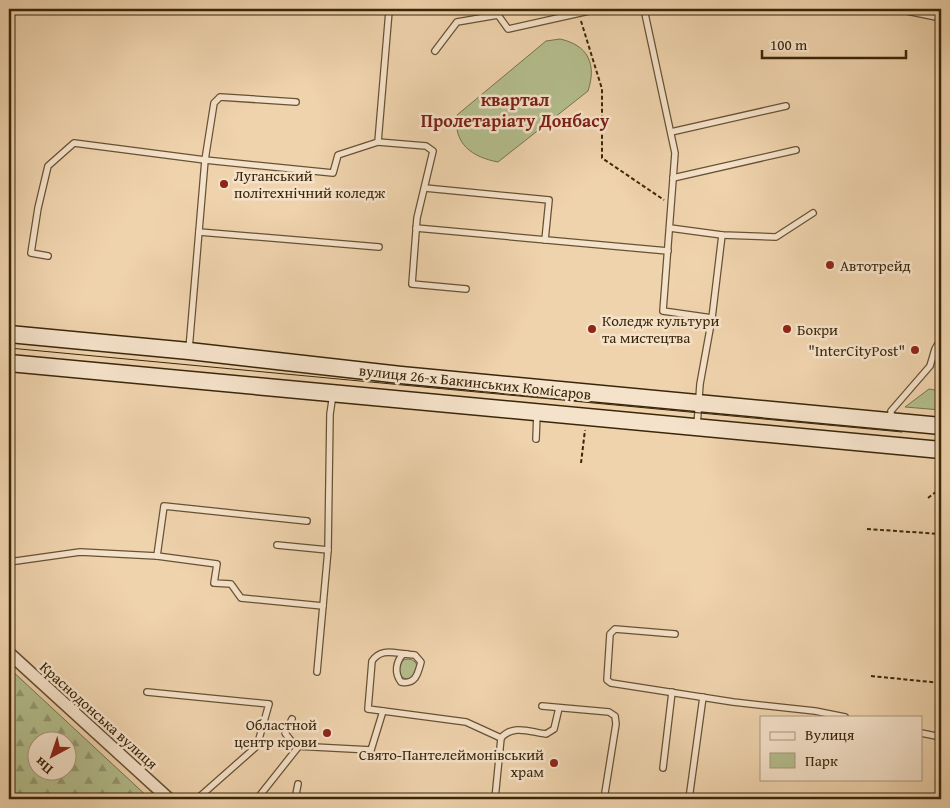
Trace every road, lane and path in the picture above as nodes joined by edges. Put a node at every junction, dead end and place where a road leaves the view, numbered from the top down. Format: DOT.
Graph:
graph roads {
  1 [pos="598,9"];
  2 [pos="644,9"];
  3 [pos="897,9"];
  4 [pos="390,11"];
  5 [pos="579,14"];
  6 [pos="941,18"];
  7 [pos="435,51"];
  8 [pos="296,102"];
  9 [pos="786,106"];
  10 [pos="671,132"];
  11 [pos="378,142"];
  12 [pos="796,150"];
  13 [pos="205,160"];
  14 [pos="673,178"];
  15 [pos="425,188"];
  16 [pos="671,205"];
  17 [pos="813,213"];
  18 [pos="416,228"];
  19 [pos="670,228"];
  20 [pos="199,232"];
  21 [pos="722,235"];
  22 [pos="545,240"];
  23 [pos="378,248"];
  24 [pos="668,251"];
  25 [pos="48,256"];
  26 [pos="466,289"];
  27 [pos="712,318"];
  28 [pos="9,334"];
  29 [pos="941,340"];
  30 [pos="188,351"];
  31 [pos="9,363"];
  32 [pos="333,394"];
  33 [pos="699,404"];
  34 [pos="537,413"];
  35 [pos="891,416"];
  36 [pos="587,418"];
  37 [pos="941,426"];
  38 [pos="697,428"];
  39 [pos="536,439"];
  40 [pos="889,446"];
  41 [pos="941,450"];
  42 [pos="581,464"];
  43 [pos="941,488"];
  44 [pos="928,498"];
  45 [pos="307,521"];
  46 [pos="867,529"];
  47 [pos="941,534"];
  48 [pos="277,544"];
  49 [pos="328,550"];
  50 [pos="157,556"];
  51 [pos="9,562"];
  52 [pos="323,606"];
  53 [pos="675,634"];
  54 [pos="9,653"];
  55 [pos="407,654"];
  56 [pos="317,672"];
  57 [pos="871,676"];
  58 [pos="941,683"];
  59 [pos="146,692"];
  60 [pos="672,692"];
  61 [pos="703,697"];
  62 [pos="542,706"];
  63 [pos="559,708"];
  64 [pos="383,711"];
  65 [pos="840,716"];
  66 [pos="292,719"];
  67 [pos="922,733"];
  68 [pos="941,737"];
  69 [pos="500,738"];
  70 [pos="299,746"];
  71 [pos="663,768"];
  72 [pos="298,784"];
  73 [pos="169,799"];
  74 [pos="197,799"];
  75 [pos="257,799"];
  76 [pos="295,799"];
  77 [pos="495,799"];
  78 [pos="604,799"];
  79 [pos="689,799"];
  1 -- 5 [label="lane"];
  2 -- 10 [label="lane"];
  3 -- 6 [label="lane"];
  4 -- 11 [label="lane"];
  5 -- 7 [label="lane"];
  5 -- 16 [label="path"];
  8 -- 13 [label="lane"];
  9 -- 10 [label="lane"];
  10 -- 14 [label="lane"];
  11 -- 13 [label="lane"];
  11 -- 15 [label="lane"];
  12 -- 14 [label="lane"];
  13 -- 20 [label="lane"];
  13 -- 25 [label="lane"];
  14 -- 16 [label="lane"];
  15 -- 18 [label="lane"];
  15 -- 22 [label="lane"];
  16 -- 19 [label="lane"];
  17 -- 21 [label="lane"];
  18 -- 22 [label="lane"];
  18 -- 26 [label="lane"];
  19 -- 21 [label="lane"];
  19 -- 24 [label="lane"];
  20 -- 23 [label="lane"];
  20 -- 30 [label="lane"];
  21 -- 27 [label="lane"];
  22 -- 24 [label="lane"];
  24 -- 27 [label="lane"];
  27 -- 33 [label="lane"];
  28 -- 30 [label="street, вулиця 26-х Бакинських Комісаров"];
  29 -- 35 [label="lane"];
  30 -- 33 [label="street, вулиця 26-х Бакинських Комісаров"];
  31 -- 32 [label="street, вулиця 26-х Бакинських Комісаров"];
  32 -- 34 [label="street, вулиця 26-х Бакинських Комісаров"];
  32 -- 49 [label="lane"];
  33 -- 35 [label="street, вулиця 26-х Бакинських Комісаров"];
  33 -- 38 [label="lane"];
  34 -- 36 [label="street, вулиця 26-х Бакинських Комісаров"];
  34 -- 39 [label="lane"];
  35 -- 37 [label="street, вулиця 26-х Бакинських Комісаров"];
  35 -- 40 [label="street"];
  36 -- 38 [label="street, вулиця 26-х Бакинських Комісаров"];
  36 -- 42 [label="path"];
  38 -- 40 [label="street, вулиця 26-х Бакинських Комісаров"];
  40 -- 41 [label="street, вулиця 26-х Бакинських Комісаров"];
  43 -- 44 [label="path"];
  45 -- 50 [label="lane"];
  46 -- 47 [label="path"];
  48 -- 49 [label="lane"];
  49 -- 52 [label="lane"];
  50 -- 51 [label="lane"];
  50 -- 52 [label="lane"];
  52 -- 56 [label="lane"];
  53 -- 60 [label="lane"];
  54 -- 73 [label="street, Краснодонська вулиця"];
  55 -- 55 [label="lane"];
  55 -- 64 [label="lane"];
  57 -- 58 [label="path"];
  59 -- 74 [label="lane"];
  60 -- 61 [label="lane"];
  60 -- 71 [label="lane"];
  61 -- 65 [label="lane"];
  61 -- 79 [label="lane"];
  62 -- 63 [label="lane"];
  63 -- 69 [label="lane"];
  63 -- 78 [label="lane"];
  64 -- 69 [label="lane"];
  64 -- 70 [label="lane"];
  66 -- 70 [label="lane"];
  67 -- 68 [label="lane"];
  69 -- 77 [label="lane"];
  70 -- 75 [label="lane"];
  72 -- 76 [label="lane"];
}
